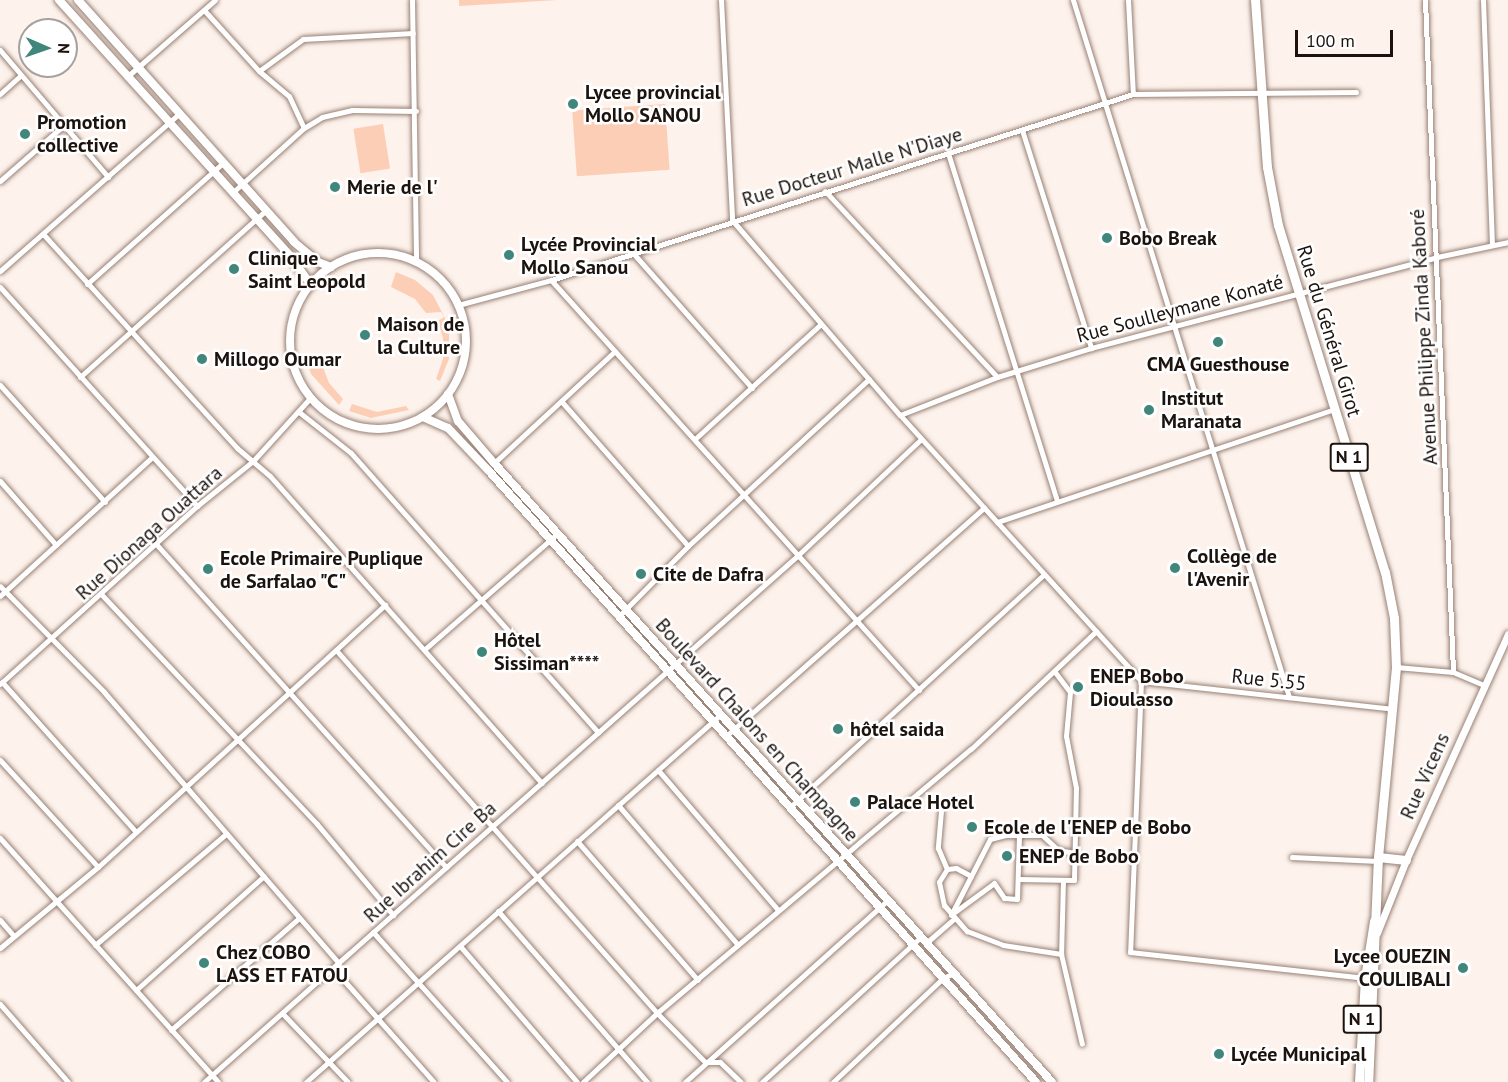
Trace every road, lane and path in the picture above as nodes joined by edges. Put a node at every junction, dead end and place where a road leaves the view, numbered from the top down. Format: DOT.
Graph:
graph roads {
  1 [pos="78,0"];
  2 [pos="215,0"];
  3 [pos="412,0"];
  4 [pos="721,0"];
  5 [pos="1073,0"];
  6 [pos="1128,0"];
  7 [pos="1255,0"];
  8 [pos="1425,0"];
  9 [pos="1483,0"];
  10 [pos="62,1"];
  11 [pos="204,10"];
  12 [pos="413,33"];
  13 [pos="0,50"];
  14 [pos="138,66"];
  15 [pos="18,71"];
  16 [pos="259,71"];
  17 [pos="129,75"];
  18 [pos="18,78"];
  19 [pos="24,78"];
  20 [pos="1260,92"];
  21 [pos="1356,92"];
  22 [pos="0,94"];
  23 [pos="1133,94"];
  24 [pos="1104,102"];
  25 [pos="416,111"];
  26 [pos="179,114"];
  27 [pos="170,122"];
  28 [pos="65,124"];
  29 [pos="304,128"];
  30 [pos="1022,130"];
  31 [pos="948,153"];
  32 [pos="223,163"];
  33 [pos="213,171"];
  34 [pos="108,177"];
  35 [pos="0,181"];
  36 [pos="241,183"];
  37 [pos="825,191"];
  38 [pos="232,193"];
  39 [pos="266,210"];
  40 [pos="257,220"];
  41 [pos="732,220"];
  42 [pos="44,236"];
  43 [pos="1508,242"];
  44 [pos="1492,245"];
  45 [pos="633,253"];
  46 [pos="1437,257"];
  47 [pos="416,262"];
  48 [pos="331,267"];
  49 [pos="0,272"];
  50 [pos="551,280"];
  51 [pos="87,284"];
  52 [pos="311,285"];
  53 [pos="0,287"];
  54 [pos="1299,292"];
  55 [pos="458,305"];
  56 [pos="821,324"];
  57 [pos="1173,325"];
  58 [pos="130,333"];
  59 [pos="1091,348"];
  60 [pos="615,351"];
  61 [pos="1016,371"];
  62 [pos="80,377"];
  63 [pos="997,377"];
  64 [pos="869,379"];
  65 [pos="0,385"];
  66 [pos="752,388"];
  67 [pos="448,394"];
  68 [pos="311,397"];
  69 [pos="562,402"];
  70 [pos="1335,409"];
  71 [pos="299,412"];
  72 [pos="900,415"];
  73 [pos="423,417"];
  74 [pos="696,438"];
  75 [pos="921,439"];
  76 [pos="1211,450"];
  77 [pos="152,457"];
  78 [pos="252,461"];
  79 [pos="495,463"];
  80 [pos="488,470"];
  81 [pos="0,481"];
  82 [pos="744,495"];
  83 [pos="1057,500"];
  84 [pos="105,502"];
  85 [pos="197,506"];
  86 [pos="984,508"];
  87 [pos="997,522"];
  88 [pos="554,537"];
  89 [pos="56,545"];
  90 [pos="157,545"];
  91 [pos="688,546"];
  92 [pos="797,556"];
  93 [pos="1044,574"];
  94 [pos="0,586"];
  95 [pos="5,591"];
  96 [pos="102,595"];
  97 [pos="0,596"];
  98 [pos="484,600"];
  99 [pos="385,605"];
  100 [pos="626,609"];
  101 [pos="618,617"];
  102 [pos="856,621"];
  103 [pos="1096,631"];
  104 [pos="1508,634"];
  105 [pos="53,640"];
  106 [pos="425,649"];
  107 [pos="336,650"];
  108 [pos="675,664"];
  109 [pos="1395,667"];
  110 [pos="1054,671"];
  111 [pos="666,672"];
  112 [pos="1453,672"];
  113 [pos="1141,681"];
  114 [pos="1,683"];
  115 [pos="1484,686"];
  116 [pos="919,690"];
  117 [pos="292,691"];
  118 [pos="1289,697"];
  119 [pos="1393,709"];
  120 [pos="721,714"];
  121 [pos="712,723"];
  122 [pos="735,729"];
  123 [pos="598,732"];
  124 [pos="725,737"];
  125 [pos="239,739"];
  126 [pos="0,760"];
  127 [pos="658,770"];
  128 [pos="542,783"];
  129 [pos="185,788"];
  130 [pos="799,798"];
  131 [pos="618,805"];
  132 [pos="789,808"];
  133 [pos="941,811"];
  134 [pos="491,828"];
  135 [pos="136,832"];
  136 [pos="226,834"];
  137 [pos="1019,834"];
  138 [pos="0,838"];
  139 [pos="577,841"];
  140 [pos="1075,853"];
  141 [pos="849,855"];
  142 [pos="1292,857"];
  143 [pos="1378,859"];
  144 [pos="1406,860"];
  145 [pos="837,863"];
  146 [pos="98,867"];
  147 [pos="447,867"];
  148 [pos="947,869"];
  149 [pos="264,876"];
  150 [pos="971,876"];
  151 [pos="536,877"];
  152 [pos="1018,879"];
  153 [pos="1063,880"];
  154 [pos="58,900"];
  155 [pos="888,900"];
  156 [pos="877,908"];
  157 [pos="778,910"];
  158 [pos="498,911"];
  159 [pos="393,915"];
  160 [pos="953,917"];
  161 [pos="300,918"];
  162 [pos="1374,919"];
  163 [pos="0,920"];
  164 [pos="373,933"];
  165 [pos="1377,933"];
  166 [pos="13,935"];
  167 [pos="924,940"];
  168 [pos="95,945"];
  169 [pos="738,945"];
  170 [pos="912,945"];
  171 [pos="460,946"];
  172 [pos="0,948"];
  173 [pos="1061,954"];
  174 [pos="339,963"];
  175 [pos="333,968"];
  176 [pos="954,973"];
  177 [pos="943,978"];
  178 [pos="1370,979"];
  179 [pos="698,980"];
  180 [pos="419,984"];
  181 [pos="136,990"];
  182 [pos="0,1004"];
  183 [pos="282,1013"];
  184 [pos="657,1013"];
  185 [pos="378,1019"];
  186 [pos="171,1030"];
  187 [pos="1082,1044"];
  188 [pos="620,1051"];
  189 [pos="328,1061"];
  190 [pos="705,1062"];
  191 [pos="212,1075"];
  192 [pos="68,1082"];
  193 [pos="204,1082"];
  194 [pos="218,1082"];
  195 [pos="306,1082"];
  196 [pos="348,1082"];
  197 [pos="434,1082"];
  198 [pos="507,1082"];
  199 [pos="577,1082"];
  200 [pos="583,1082"];
  201 [pos="647,1082"];
  202 [pos="685,1082"];
  203 [pos="741,1082"];
  204 [pos="762,1082"];
  205 [pos="833,1082"];
  206 [pos="1036,1082"];
  207 [pos="1052,1082"];
  208 [pos="1359,1082"];
  209 [pos="1368,1082"];
  1 -- 14 [label="main road"];
  2 -- 11 [label="street"];
  3 -- 12 [label="street"];
  4 -- 41 [label="street"];
  5 -- 24 [label="street"];
  6 -- 23 [label="street"];
  7 -- 20 [label="highway, Rue du Général Girot / N 1"];
  8 -- 46 [label="street, Avenue Philippe Zinda Kaboré"];
  9 -- 44 [label="street"];
  10 -- 17 [label="main road"];
  11 -- 14 [label="street"];
  11 -- 16 [label="street"];
  12 -- 16 [label="street"];
  12 -- 25 [label="street"];
  13 -- 15 [label="street"];
  14 -- 17 [label="street"];
  14 -- 26 [label="main road"];
  16 -- 29 [label="street"];
  17 -- 27 [label="main road"];
  18 -- 22 [label="street"];
  19 -- 28 [label="street"];
  20 -- 21 [label="street, Rue Docteur Malle N'Diaye"];
  20 -- 23 [label="street, Rue Docteur Malle N'Diaye"];
  20 -- 54 [label="highway, Rue du Général Girot / N 1"];
  23 -- 24 [label="street, Rue Docteur Malle N'Diaye"];
  24 -- 30 [label="street, Rue Docteur Malle N'Diaye"];
  24 -- 57 [label="street"];
  25 -- 29 [label="street"];
  25 -- 47 [label="street"];
  26 -- 27 [label="street"];
  26 -- 32 [label="main road"];
  27 -- 33 [label="main road"];
  27 -- 34 [label="street"];
  28 -- 34 [label="street"];
  28 -- 35 [label="street"];
  29 -- 36 [label="street"];
  30 -- 31 [label="street, Rue Docteur Malle N'Diaye"];
  30 -- 59 [label="street"];
  31 -- 37 [label="street, Rue Docteur Malle N'Diaye"];
  31 -- 61 [label="street"];
  32 -- 33 [label="street"];
  32 -- 36 [label="main road"];
  33 -- 38 [label="main road"];
  33 -- 51 [label="street"];
  34 -- 42 [label="street"];
  36 -- 38 [label="street"];
  36 -- 39 [label="main road"];
  37 -- 41 [label="street, Rue Docteur Malle N'Diaye"];
  37 -- 63 [label="street"];
  38 -- 40 [label="main road"];
  39 -- 40 [label="street"];
  39 -- 48 [label="main road"];
  40 -- 52 [label="main road"];
  40 -- 58 [label="street"];
  41 -- 45 [label="street, Rue Docteur Malle N'Diaye"];
  41 -- 56 [label="street"];
  42 -- 49 [label="street"];
  42 -- 51 [label="street"];
  43 -- 44 [label="street, Rue Soulleymane Konaté"];
  44 -- 46 [label="street, Rue Soulleymane Konaté"];
  45 -- 50 [label="street, Rue Docteur Malle N'Diaye"];
  45 -- 66 [label="street"];
  46 -- 54 [label="street, Rue Soulleymane Konaté"];
  46 -- 112 [label="street, Avenue Philippe Zinda Kaboré"];
  47 -- 48 [label="main road"];
  47 -- 55 [label="main road"];
  48 -- 52 [label="main road"];
  50 -- 55 [label="street, Rue Docteur Malle N'Diaye"];
  50 -- 60 [label="street"];
  51 -- 58 [label="street"];
  52 -- 68 [label="main road"];
  53 -- 62 [label="street"];
  54 -- 57 [label="street, Rue Soulleymane Konaté"];
  54 -- 70 [label="highway, Rue du Général Girot / N 1"];
  55 -- 67 [label="main road"];
  56 -- 64 [label="street"];
  56 -- 66 [label="street"];
  57 -- 59 [label="street, Rue Soulleymane Konaté"];
  57 -- 76 [label="street"];
  58 -- 62 [label="street"];
  58 -- 78 [label="street"];
  59 -- 61 [label="street, Rue Soulleymane Konaté"];
  60 -- 69 [label="street"];
  60 -- 74 [label="street"];
  61 -- 63 [label="street, Rue Soulleymane Konaté"];
  61 -- 83 [label="street"];
  62 -- 77 [label="street"];
  63 -- 72 [label="street, Rue Soulleymane Konaté"];
  64 -- 72 [label="street"];
  64 -- 82 [label="street"];
  65 -- 84 [label="street"];
  66 -- 74 [label="street"];
  67 -- 73 [label="main road"];
  67 -- 79 [label="main road, Boulevard Chalons en Champagne"];
  68 -- 71 [label="street, Rue Dionaga Ouattara"];
  68 -- 73 [label="main road"];
  69 -- 79 [label="street"];
  69 -- 91 [label="street"];
  70 -- 76 [label="street"];
  70 -- 109 [label="highway, Rue du Général Girot / N 1"];
  71 -- 78 [label="street, Rue Dionaga Ouattara"];
  71 -- 98 [label="street"];
  72 -- 75 [label="street"];
  73 -- 80 [label="main road, Boulevard Chalons en Champagne"];
  74 -- 82 [label="street"];
  75 -- 86 [label="street"];
  75 -- 92 [label="street"];
  76 -- 83 [label="street"];
  76 -- 118 [label="street"];
  77 -- 84 [label="street"];
  77 -- 85 [label="street"];
  78 -- 85 [label="street, Rue Dionaga Ouattara"];
  78 -- 99 [label="street"];
  79 -- 80 [label="street"];
  79 -- 88 [label="main road, Boulevard Chalons en Champagne"];
  80 -- 88 [label="main road, Boulevard Chalons en Champagne"];
  81 -- 89 [label="street"];
  82 -- 91 [label="street"];
  82 -- 92 [label="street"];
  83 -- 87 [label="street"];
  84 -- 89 [label="street"];
  85 -- 90 [label="street, Rue Dionaga Ouattara"];
  86 -- 87 [label="street"];
  86 -- 102 [label="street"];
  87 -- 93 [label="street"];
  88 -- 98 [label="street"];
  88 -- 100 [label="main road, Boulevard Chalons en Champagne"];
  88 -- 101 [label="main road, Boulevard Chalons en Champagne"];
  89 -- 95 [label="street"];
  90 -- 96 [label="street, Rue Dionaga Ouattara"];
  90 -- 117 [label="street"];
  91 -- 100 [label="street"];
  92 -- 102 [label="street"];
  92 -- 108 [label="street"];
  93 -- 103 [label="street"];
  93 -- 116 [label="street"];
  94 -- 95 [label="street"];
  95 -- 97 [label="street"];
  95 -- 105 [label="street"];
  96 -- 105 [label="street, Rue Dionaga Ouattara"];
  96 -- 125 [label="street"];
  98 -- 106 [label="street"];
  98 -- 123 [label="street"];
  99 -- 106 [label="street"];
  99 -- 107 [label="street"];
  100 -- 101 [label="street"];
  100 -- 108 [label="main road, Boulevard Chalons en Champagne"];
  101 -- 111 [label="main road, Boulevard Chalons en Champagne"];
  102 -- 116 [label="street"];
  102 -- 122 [label="street"];
  103 -- 110 [label="street"];
  103 -- 113 [label="street"];
  104 -- 115 [label="street, Rue Vicens"];
  105 -- 114 [label="street, Rue Dionaga Ouattara"];
  105 -- 129 [label="street"];
  106 -- 128 [label="street"];
  107 -- 117 [label="street"];
  107 -- 134 [label="street"];
  108 -- 111 [label="street, Rue Ibrahim Cire Ba"];
  108 -- 120 [label="main road, Boulevard Chalons en Champagne"];
  109 -- 112 [label="street"];
  109 -- 119 [label="highway, Rue du Général Girot / N 1"];
  110 -- 140 [label="street"];
  110 -- 141 [label="street"];
  111 -- 121 [label="main road, Boulevard Chalons en Champagne"];
  111 -- 123 [label="street, Rue Ibrahim Cire Ba"];
  112 -- 115 [label="street"];
  113 -- 118 [label="street, Rue 5.55"];
  113 -- 178 [label="street"];
  114 -- 135 [label="street"];
  115 -- 144 [label="street, Rue Vicens"];
  116 -- 130 [label="street"];
  117 -- 125 [label="street"];
  117 -- 147 [label="street"];
  118 -- 119 [label="street, Rue 5.55"];
  119 -- 143 [label="highway, Rue du Général Girot / N 1"];
  120 -- 121 [label="street"];
  120 -- 122 [label="main road, Boulevard Chalons en Champagne"];
  121 -- 124 [label="main road, Boulevard Chalons en Champagne"];
  121 -- 127 [label="street"];
  122 -- 124 [label="street"];
  122 -- 130 [label="main road, Boulevard Chalons en Champagne"];
  123 -- 128 [label="street, Rue Ibrahim Cire Ba"];
  124 -- 132 [label="main road, Boulevard Chalons en Champagne"];
  125 -- 129 [label="street"];
  125 -- 159 [label="street"];
  126 -- 146 [label="street"];
  127 -- 131 [label="street"];
  127 -- 157 [label="street"];
  128 -- 134 [label="street, Rue Ibrahim Cire Ba"];
  129 -- 135 [label="street"];
  129 -- 136 [label="street"];
  130 -- 132 [label="street"];
  130 -- 141 [label="main road, Boulevard Chalons en Champagne"];
  131 -- 139 [label="street"];
  131 -- 169 [label="street"];
  132 -- 145 [label="main road, Boulevard Chalons en Champagne"];
  133 -- 148 [label="street"];
  134 -- 147 [label="street, Rue Ibrahim Cire Ba"];
  134 -- 151 [label="street"];
  135 -- 146 [label="street"];
  136 -- 149 [label="street"];
  136 -- 168 [label="street"];
  137 -- 140 [label="street"];
  137 -- 150 [label="street"];
  137 -- 152 [label="street"];
  138 -- 154 [label="street"];
  139 -- 151 [label="street"];
  139 -- 179 [label="street"];
  140 -- 153 [label="street"];
  141 -- 145 [label="street"];
  141 -- 155 [label="main road, Boulevard Chalons en Champagne"];
  142 -- 143 [label="street"];
  143 -- 144 [label="highway"];
  143 -- 162 [label="highway, Rue du Général Girot / N 1"];
  144 -- 165 [label="street, Rue Vicens"];
  145 -- 156 [label="main road, Boulevard Chalons en Champagne"];
  145 -- 157 [label="street"];
  146 -- 154 [label="street"];
  147 -- 159 [label="street, Rue Ibrahim Cire Ba"];
  148 -- 150 [label="street"];
  148 -- 160 [label="street"];
  149 -- 161 [label="street"];
  149 -- 181 [label="street"];
  150 -- 160 [label="street"];
  151 -- 158 [label="street"];
  151 -- 184 [label="street"];
  152 -- 153 [label="street"];
  152 -- 160 [label="street"];
  153 -- 173 [label="street"];
  154 -- 166 [label="street"];
  154 -- 168 [label="street"];
  155 -- 156 [label="street"];
  155 -- 167 [label="main road, Boulevard Chalons en Champagne"];
  156 -- 170 [label="main road, Boulevard Chalons en Champagne"];
  156 -- 190 [label="street"];
  157 -- 169 [label="street"];
  158 -- 171 [label="street"];
  158 -- 188 [label="street"];
  159 -- 164 [label="street, Rue Ibrahim Cire Ba"];
  160 -- 167 [label="street"];
  160 -- 173 [label="street"];
  161 -- 174 [label="street"];
  161 -- 186 [label="street"];
  162 -- 165 [label="highway, N 1"];
  162 -- 178 [label="highway, N 1"];
  163 -- 166 [label="street"];
  164 -- 174 [label="street, Rue Ibrahim Cire Ba"];
  164 -- 180 [label="street"];
  165 -- 178 [label="highway, N 1"];
  166 -- 172 [label="street"];
  167 -- 170 [label="street"];
  167 -- 176 [label="main road, Boulevard Chalons en Champagne"];
  168 -- 181 [label="street"];
  169 -- 179 [label="street"];
  170 -- 177 [label="main road, Boulevard Chalons en Champagne"];
  170 -- 204 [label="street"];
  171 -- 180 [label="street"];
  171 -- 199 [label="street"];
  173 -- 187 [label="street"];
  174 -- 175 [label="street, Rue Ibrahim Cire Ba"];
  175 -- 183 [label="street, Rue Ibrahim Cire Ba"];
  175 -- 185 [label="street"];
  176 -- 177 [label="street"];
  176 -- 207 [label="main road, Boulevard Chalons en Champagne"];
  177 -- 205 [label="street"];
  177 -- 206 [label="main road, Boulevard Chalons en Champagne"];
  178 -- 208 [label="highway, N 1"];
  178 -- 209 [label="highway, N 1"];
  179 -- 184 [label="street"];
  180 -- 185 [label="street"];
  180 -- 198 [label="street"];
  181 -- 186 [label="street"];
  182 -- 192 [label="street"];
  183 -- 189 [label="street"];
  183 -- 191 [label="street, Rue Ibrahim Cire Ba"];
  184 -- 188 [label="street"];
  184 -- 190 [label="street"];
  185 -- 189 [label="street"];
  185 -- 197 [label="street"];
  186 -- 191 [label="street"];
  188 -- 200 [label="street"];
  188 -- 201 [label="street"];
  189 -- 195 [label="street"];
  189 -- 196 [label="street"];
  190 -- 202 [label="street"];
  190 -- 203 [label="street"];
  191 -- 193 [label="street, Rue Ibrahim Cire Ba"];
  191 -- 194 [label="street"];
}
